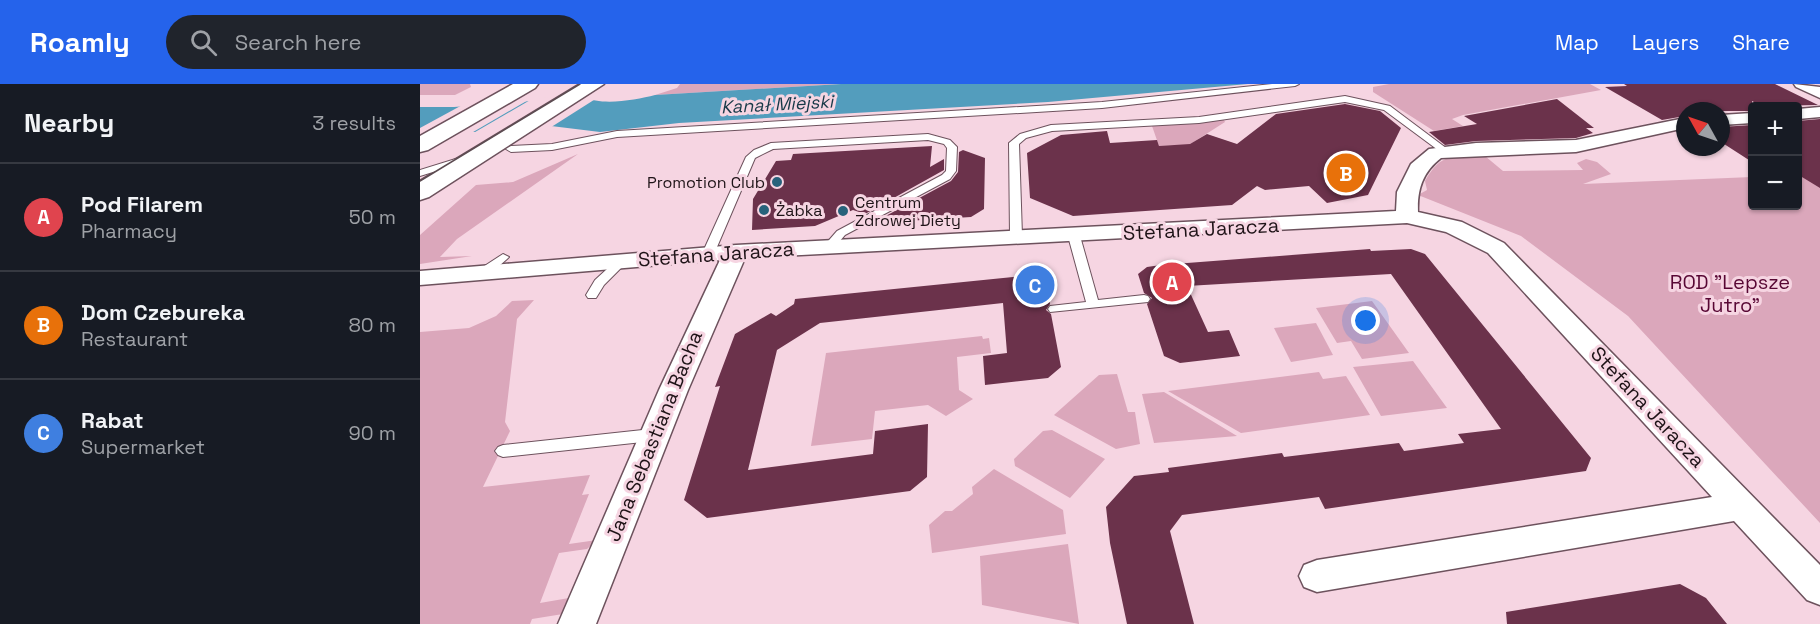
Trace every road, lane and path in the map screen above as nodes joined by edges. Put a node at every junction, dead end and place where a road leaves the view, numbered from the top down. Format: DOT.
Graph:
graph roads {
  1 [pos="528,84"];
  2 [pos="1295,84"];
  3 [pos="1802,84"];
  4 [pos="588,87"];
  5 [pos="1820,93"];
  6 [pos="1820,112"];
  7 [pos="1802,114"];
  8 [pos="1748,118"];
  9 [pos="1730,119"];
  10 [pos="1676,125"];
  11 [pos="420,145"];
  12 [pos="506,146"];
  13 [pos="1445,151"];
  14 [pos="479,155"];
  15 [pos="420,173"];
  16 [pos="420,192"];
  17 [pos="1407,217"];
  18 [pos="1016,236"];
  19 [pos="1074,236"];
  20 [pos="828,247"];
  21 [pos="736,252"];
  22 [pos="708,254"];
  23 [pos="623,260"];
  24 [pos="424,276"];
  25 [pos="592,295"];
  26 [pos="1144,299"];
  27 [pos="1093,304"];
  28 [pos="1054,309"];
  29 [pos="652,435"];
  30 [pos="503,451"];
  31 [pos="1742,506"];
  32 [pos="1317,576"];
  33 [pos="1820,589"];
  34 [pos="577,624"];
  1 -- 11 [label="main road"];
  2 -- 12 [label="lane"];
  3 -- 5 [label="street"];
  4 -- 12 [label="main road"];
  6 -- 7 [label="street"];
  8 -- 9 [label="street"];
  10 -- 13 [label="street"];
  12 -- 14 [label="main road"];
  13 -- 17 [label="street"];
  13 -- 18 [label="lane"];
  14 -- 15 [label="lane"];
  14 -- 16 [label="main road"];
  17 -- 19 [label="street, Stefana Jaracza"];
  17 -- 31 [label="street, Stefana Jaracza"];
  18 -- 19 [label="street, Stefana Jaracza"];
  18 -- 20 [label="street, Stefana Jaracza"];
  19 -- 27 [label="lane"];
  20 -- 21 [label="street, Stefana Jaracza"];
  20 -- 22 [label="lane"];
  21 -- 22 [label="street, Stefana Jaracza"];
  21 -- 29 [label="street, Jana Sebastiana Bacha"];
  22 -- 23 [label="street, Stefana Jaracza"];
  23 -- 24 [label="street, Stefana Jaracza"];
  23 -- 25 [label="lane"];
  26 -- 27 [label="lane"];
  27 -- 28 [label="lane"];
  29 -- 30 [label="lane"];
  29 -- 34 [label="street, Jana Sebastiana Bacha"];
  31 -- 32 [label="street"];
  31 -- 33 [label="street, Stefana Jaracza"];
}
